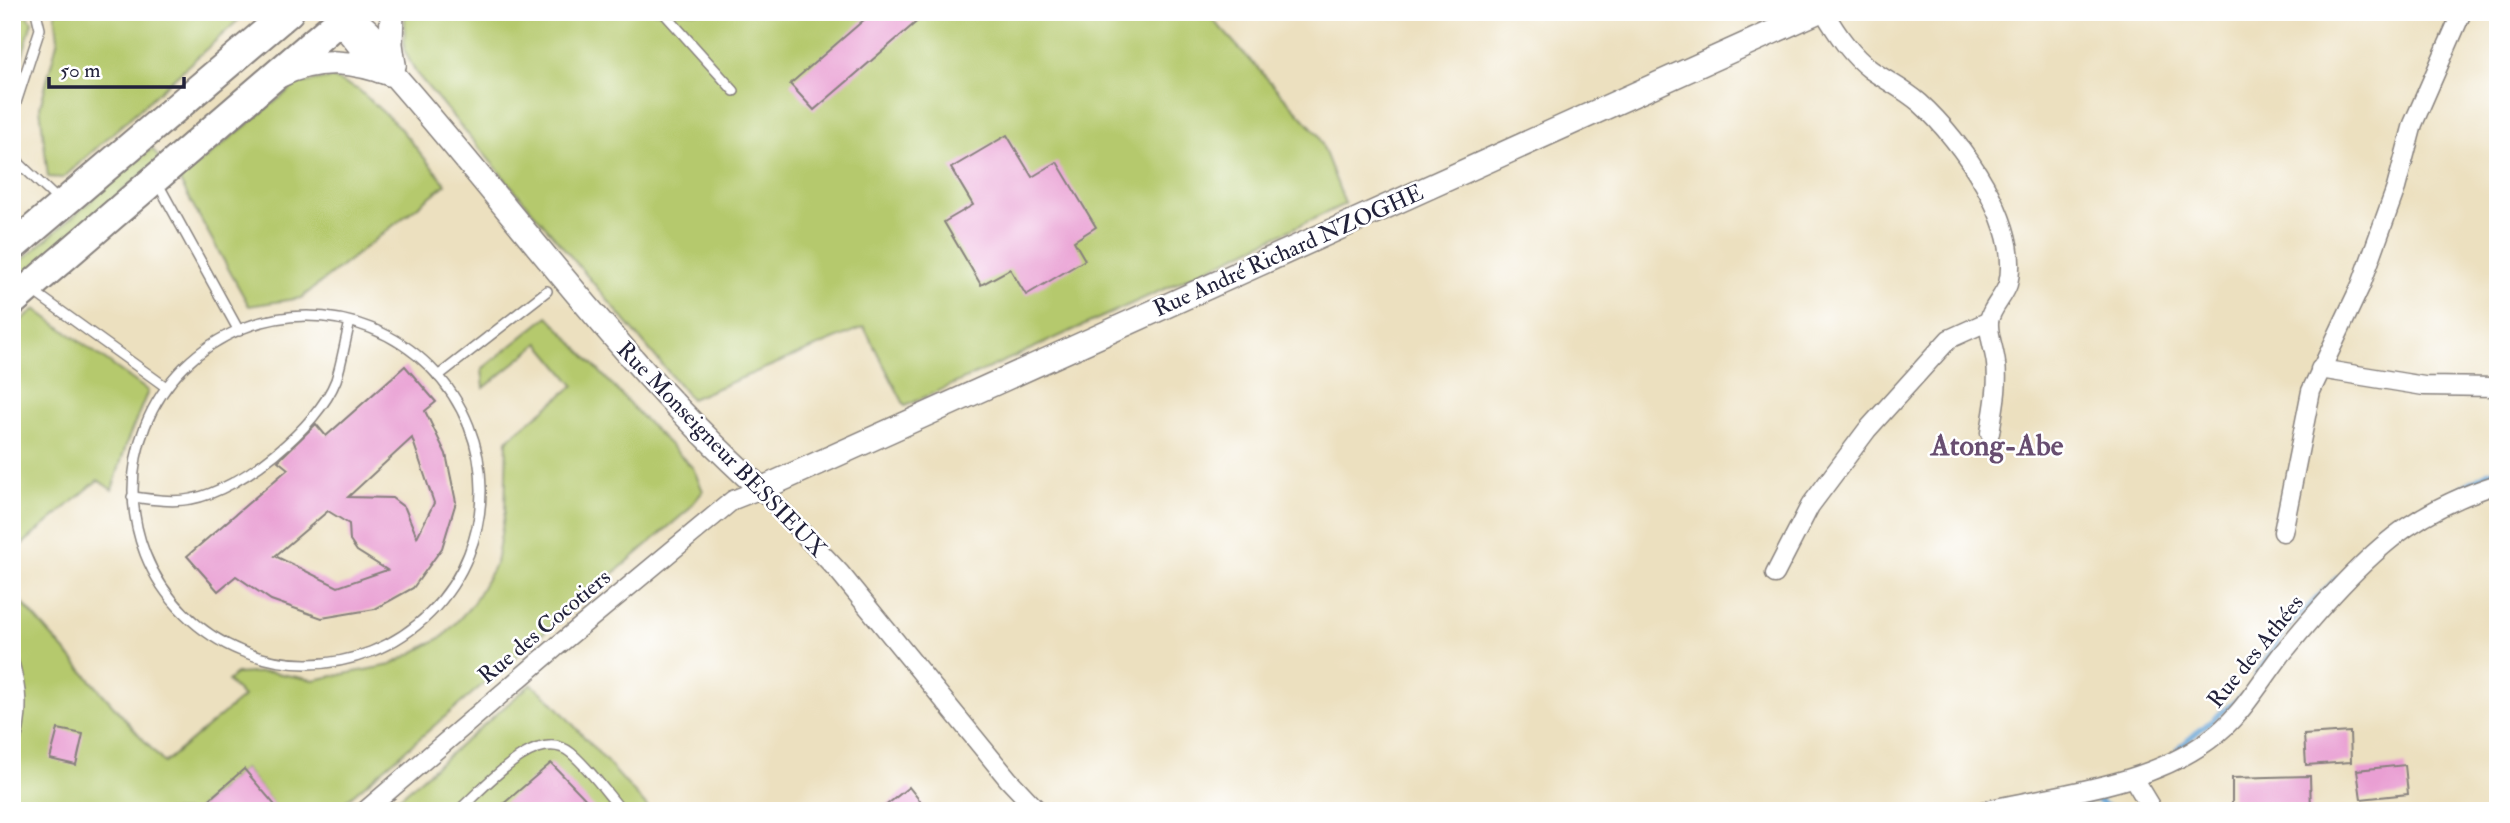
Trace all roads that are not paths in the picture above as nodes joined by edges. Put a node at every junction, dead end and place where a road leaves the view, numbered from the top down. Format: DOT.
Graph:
graph roads {
  1 [pos="36,12"];
  2 [pos="289,12"];
  3 [pos="392,12"];
  4 [pos="663,12"];
  5 [pos="1816,12"];
  6 [pos="1824,12"];
  7 [pos="2462,12"];
  8 [pos="346,14"];
  9 [pos="268,24"];
  10 [pos="393,75"];
  11 [pos="269,83"];
  12 [pos="734,91"];
  13 [pos="12,115"];
  14 [pos="137,142"];
  15 [pos="12,151"];
  16 [pos="155,180"];
  17 [pos="63,205"];
  18 [pos="14,242"];
  19 [pos="547,291"];
  20 [pos="21,295"];
  21 [pos="1989,321"];
  22 [pos="350,322"];
  23 [pos="239,331"];
  24 [pos="2320,369"];
  25 [pos="438,376"];
  26 [pos="166,387"];
  27 [pos="2498,387"];
  28 [pos="1990,433"];
  29 [pos="2498,484"];
  30 [pos="761,489"];
  31 [pos="132,497"];
  32 [pos="2283,532"];
  33 [pos="1775,574"];
  34 [pos="12,654"];
  35 [pos="12,752"];
  36 [pos="2133,778"];
  37 [pos="365,811"];
  38 [pos="458,811"];
  39 [pos="622,811"];
  40 [pos="1038,811"];
  41 [pos="1983,811"];
  42 [pos="2153,811"];
  1 -- 13 [label="lane"];
  2 -- 9 [label="main road"];
  3 -- 10 [label="street"];
  4 -- 12 [label="lane"];
  5 -- 30 [label="street, Rue André Richard NZOGHE"];
  6 -- 21 [label="street"];
  7 -- 24 [label="street"];
  8 -- 10 [label="street, Rue Monseigneur BESSIEUX"];
  8 -- 11 [label="main road"];
  8 -- 14 [label="main road"];
  9 -- 14 [label="main road"];
  10 -- 11 [label="street"];
  10 -- 30 [label="street, Rue Monseigneur BESSIEUX"];
  11 -- 16 [label="main road"];
  14 -- 17 [label="main road"];
  15 -- 17 [label="lane"];
  16 -- 20 [label="main road"];
  16 -- 23 [label="lane"];
  17 -- 18 [label="main road"];
  19 -- 25 [label="lane"];
  20 -- 26 [label="lane"];
  21 -- 28 [label="street"];
  21 -- 33 [label="street"];
  22 -- 23 [label="lane"];
  22 -- 25 [label="lane"];
  22 -- 31 [label="lane"];
  23 -- 26 [label="lane"];
  24 -- 27 [label="street"];
  24 -- 32 [label="street"];
  25 -- 31 [label="lane"];
  26 -- 31 [label="lane"];
  29 -- 36 [label="street, Rue des Athées"];
  30 -- 37 [label="street, Rue des Cocotiers"];
  30 -- 40 [label="street, Rue Monseigneur BESSIEUX"];
  34 -- 35 [label="lane"];
  36 -- 41 [label="street, Rue des Athées"];
  36 -- 42 [label="street"];
  38 -- 39 [label="lane"];
}
